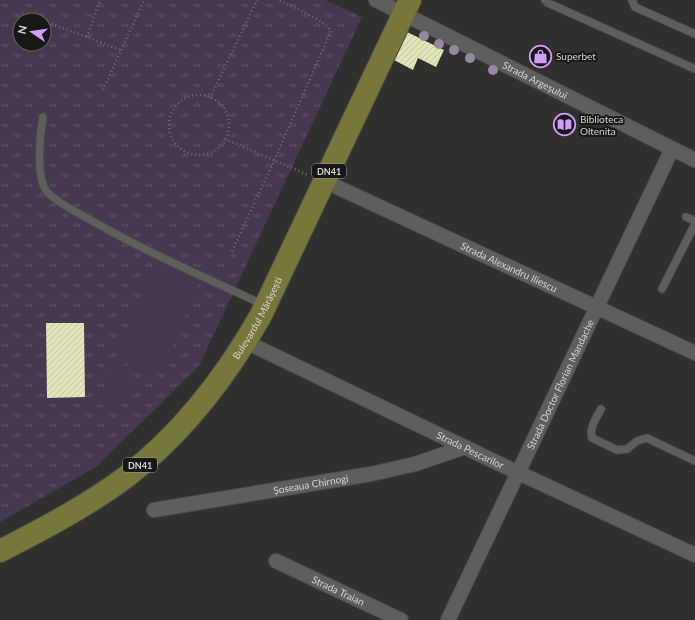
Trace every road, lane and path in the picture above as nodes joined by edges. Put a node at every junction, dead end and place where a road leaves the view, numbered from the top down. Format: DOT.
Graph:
graph roads {
  1 [pos="100,0"];
  2 [pos="144,0"];
  3 [pos="257,0"];
  4 [pos="278,0"];
  5 [pos="376,0"];
  6 [pos="545,0"];
  7 [pos="632,0"];
  8 [pos="407,7"];
  9 [pos="52,24"];
  10 [pos="695,34"];
  11 [pos="87,37"];
  12 [pos="121,50"];
  13 [pos="695,69"];
  14 [pos="103,90"];
  15 [pos="210,98"];
  16 [pos="43,117"];
  17 [pos="226,139"];
  18 [pos="672,149"];
  19 [pos="695,160"];
  20 [pos="274,161"];
  21 [pos="324,181"];
  22 [pos="686,217"];
  23 [pos="695,221"];
  24 [pos="695,224"];
  25 [pos="232,251"];
  26 [pos="662,289"];
  27 [pos="266,306"];
  28 [pos="596,306"];
  29 [pos="246,342"];
  30 [pos="695,353"];
  31 [pos="601,409"];
  32 [pos="465,447"];
  33 [pos="695,461"];
  34 [pos="517,472"];
  35 [pos="154,510"];
  36 [pos="0,551"];
  37 [pos="695,555"];
  38 [pos="276,561"];
  39 [pos="401,620"];
  40 [pos="448,620"];
  1 -- 11 [label="path"];
  2 -- 12 [label="path"];
  3 -- 15 [label="path"];
  4 -- 20 [label="path"];
  5 -- 8 [label="street, Strada Argeșului"];
  6 -- 13 [label="lane"];
  7 -- 10 [label="lane"];
  8 -- 18 [label="street, Strada Argeșului"];
  8 -- 21 [label="main road, Bulevardul Mărășești / DN41"];
  9 -- 11 [label="path"];
  11 -- 12 [label="path"];
  12 -- 14 [label="path"];
  15 -- 17 [label="path"];
  15 -- 17 [label="path"];
  16 -- 27 [label="lane"];
  17 -- 20 [label="path"];
  18 -- 19 [label="street, Strada Argeșului"];
  18 -- 28 [label="street, Strada Doctor Florian Mandache"];
  20 -- 21 [label="path"];
  20 -- 25 [label="path"];
  21 -- 27 [label="main road, Bulevardul Mărășești / DN41"];
  21 -- 28 [label="street, Strada Alexandru Iliescu"];
  22 -- 23 [label="lane"];
  24 -- 26 [label="lane"];
  27 -- 29 [label="main road, Bulevardul Mărășești / DN41"];
  28 -- 30 [label="street, Strada Alexandru Iliescu"];
  28 -- 34 [label="street, Strada Doctor Florian Mandache"];
  29 -- 32 [label="street, Strada Pescarilor"];
  29 -- 36 [label="main road, Bulevardul Mărășești / DN41"];
  31 -- 33 [label="lane"];
  32 -- 34 [label="street, Strada Pescarilor"];
  32 -- 35 [label="street, Șoseaua Chirnogi"];
  34 -- 37 [label="street, Strada Pescarilor"];
  34 -- 40 [label="street, Strada Doctor Florian Mandache"];
  38 -- 39 [label="street, Strada Traian"];
}
